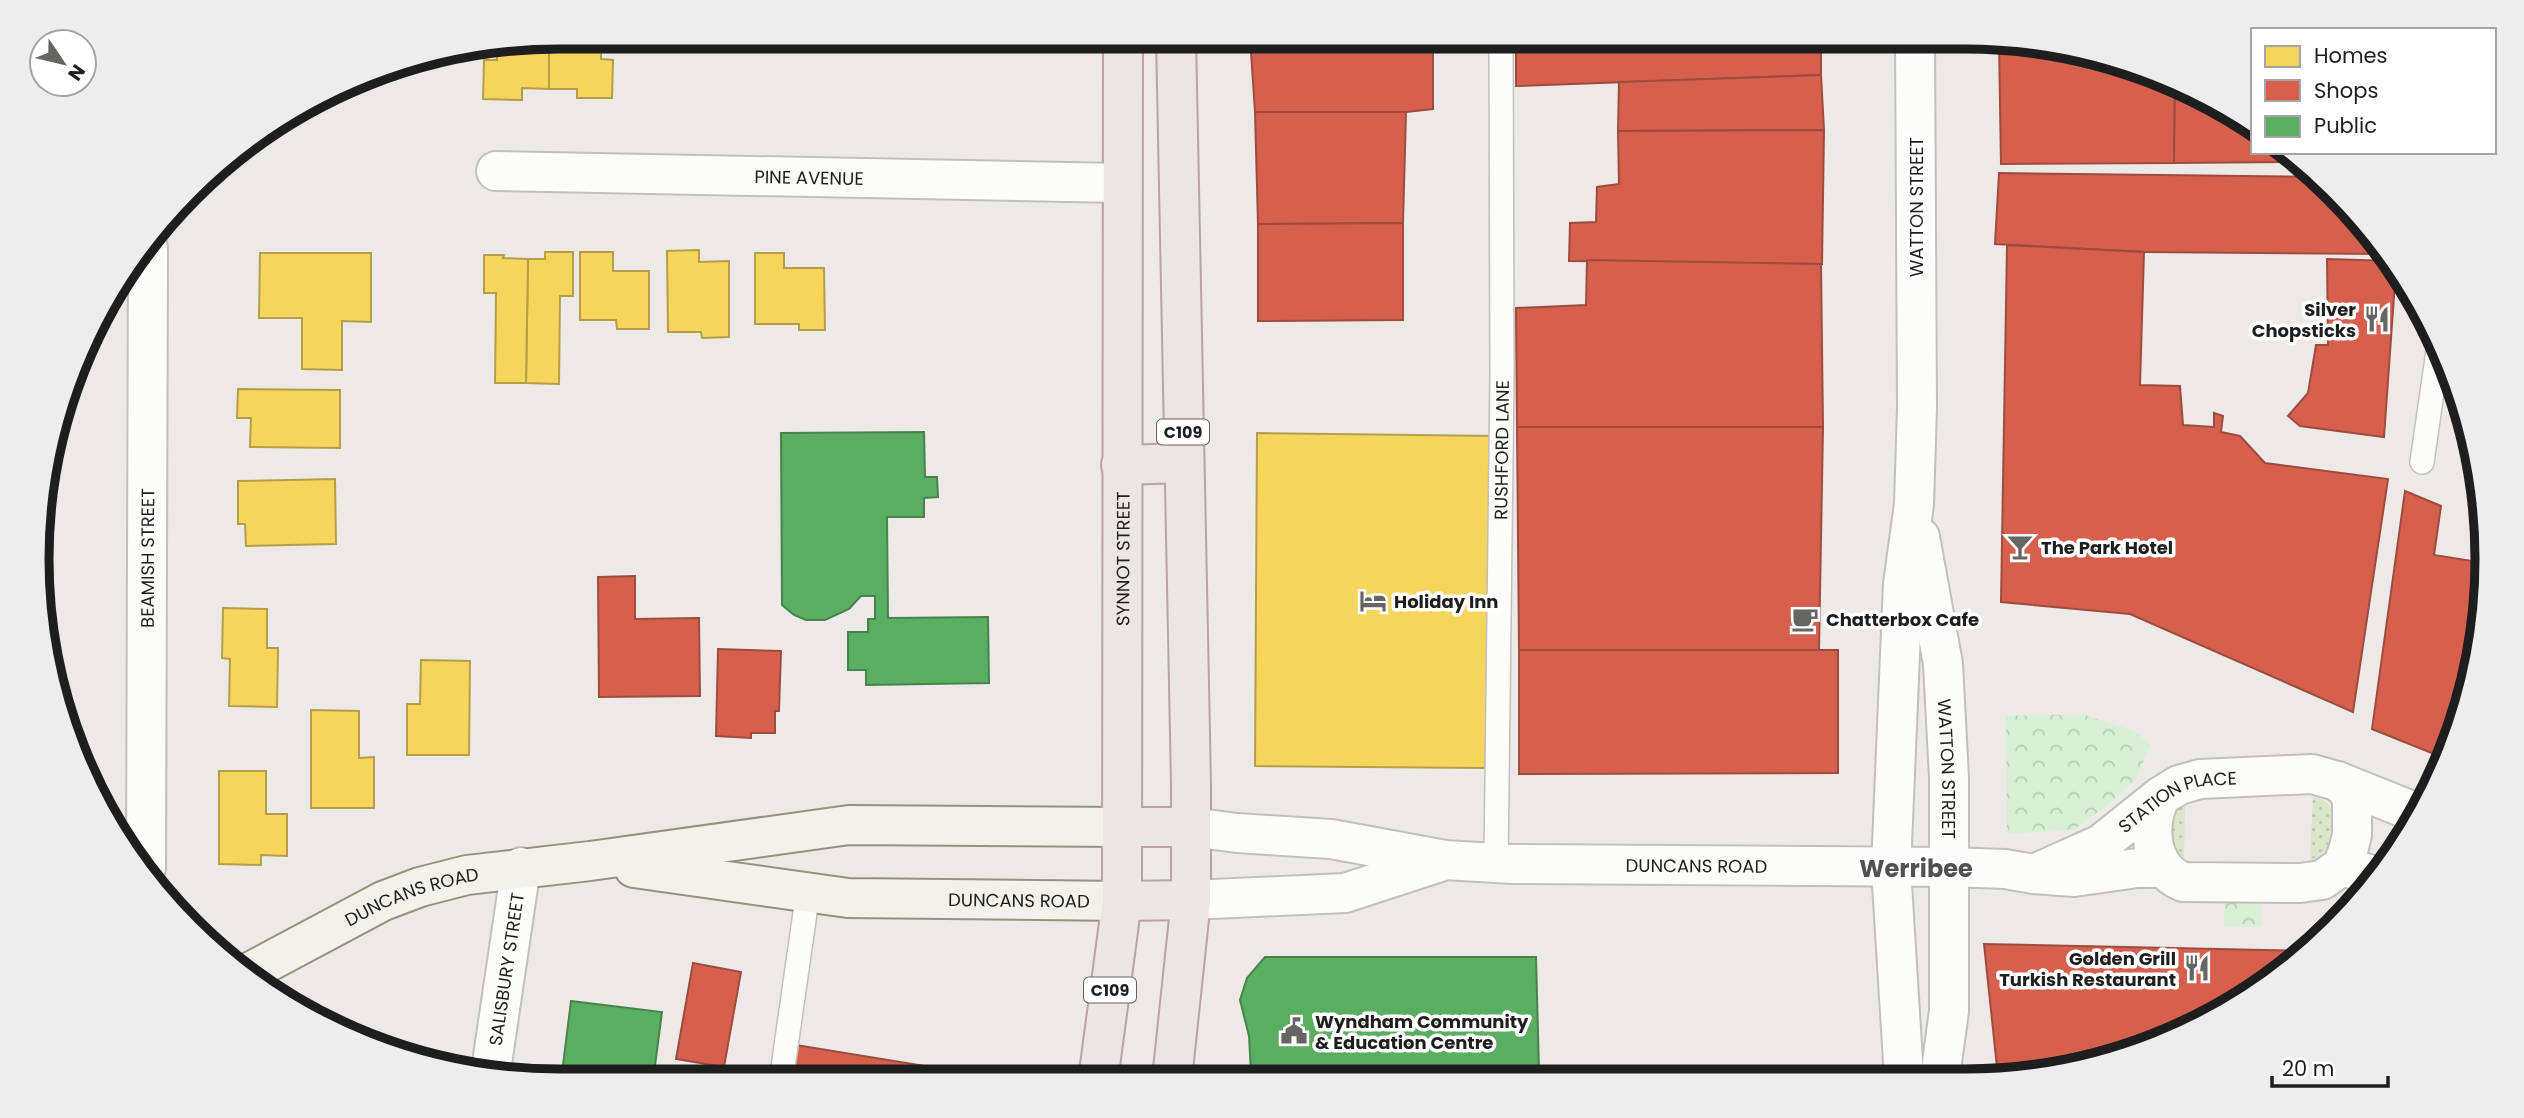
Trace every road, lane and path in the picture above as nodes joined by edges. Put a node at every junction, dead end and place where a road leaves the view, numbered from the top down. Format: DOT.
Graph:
graph roads {
  1 [pos="1123,49"];
  2 [pos="1176,49"];
  3 [pos="1501,49"];
  4 [pos="1915,49"];
  5 [pos="1177,160"];
  6 [pos="496,171"];
  7 [pos="1121,183"];
  8 [pos="148,258"];
  9 [pos="2443,382"];
  10 [pos="1184,463"];
  11 [pos="2422,463"];
  12 [pos="1121,465"];
  13 [pos="1914,504"];
  14 [pos="2337,781"];
  15 [pos="2161,796"];
  16 [pos="2409,810"];
  17 [pos="1122,827"];
  18 [pos="1191,827"];
  19 [pos="146,858"];
  20 [pos="1445,860"];
  21 [pos="590,861"];
  22 [pos="1496,863"];
  23 [pos="521,867"];
  24 [pos="1949,867"];
  25 [pos="1891,868"];
  26 [pos="2163,868"];
  27 [pos="2358,871"];
  28 [pos="2034,874"];
  29 [pos="808,892"];
  30 [pos="1191,900"];
  31 [pos="1122,901"];
  32 [pos="256,969"];
  33 [pos="492,1065"];
  34 [pos="783,1069"];
  35 [pos="1099,1069"];
  36 [pos="1176,1069"];
  37 [pos="1904,1069"];
  38 [pos="1941,1069"];
  1 -- 7 [label="highway, SYNNOT STREET / C109"];
  2 -- 5 [label="highway, C109"];
  3 -- 22 [label="lane, RUSHFORD LANE"];
  4 -- 13 [label="street, WATTON STREET"];
  5 -- 7 [label="highway"];
  5 -- 10 [label="highway, C109"];
  6 -- 7 [label="street, PINE AVENUE"];
  7 -- 12 [label="highway, SYNNOT STREET / C109"];
  8 -- 19 [label="street, BEAMISH STREET"];
  9 -- 11 [label="lane"];
  10 -- 12 [label="highway"];
  10 -- 18 [label="highway, C109"];
  12 -- 17 [label="highway, SYNNOT STREET / C109"];
  13 -- 24 [label="street, WATTON STREET"];
  13 -- 25 [label="street, WATTON STREET"];
  14 -- 15 [label="street, STATION PLACE"];
  14 -- 16 [label="street, STATION PLACE"];
  14 -- 27 [label="street"];
  15 -- 26 [label="street"];
  15 -- 28 [label="street, STATION PLACE"];
  17 -- 18 [label="highway, DUNCANS ROAD"];
  17 -- 21 [label="main road, DUNCANS ROAD"];
  17 -- 31 [label="highway, SYNNOT STREET / C109"];
  18 -- 20 [label="street, DUNCANS ROAD"];
  18 -- 30 [label="highway, C109"];
  20 -- 22 [label="street, DUNCANS ROAD"];
  20 -- 30 [label="street, DUNCANS ROAD"];
  21 -- 23 [label="main road, DUNCANS ROAD"];
  21 -- 29 [label="main road, DUNCANS ROAD"];
  22 -- 25 [label="street, DUNCANS ROAD"];
  23 -- 32 [label="main road, DUNCANS ROAD"];
  23 -- 33 [label="street, SALISBURY STREET"];
  24 -- 25 [label="street, DUNCANS ROAD"];
  24 -- 28 [label="street"];
  24 -- 38 [label="street, WATTON STREET"];
  25 -- 37 [label="street, WATTON STREET"];
  26 -- 27 [label="street"];
  26 -- 28 [label="street"];
  29 -- 31 [label="main road, DUNCANS ROAD"];
  29 -- 34 [label="lane"];
  30 -- 31 [label="highway, DUNCANS ROAD"];
  30 -- 36 [label="highway, C109"];
  31 -- 35 [label="highway, SYNNOT STREET / C109"];
}
